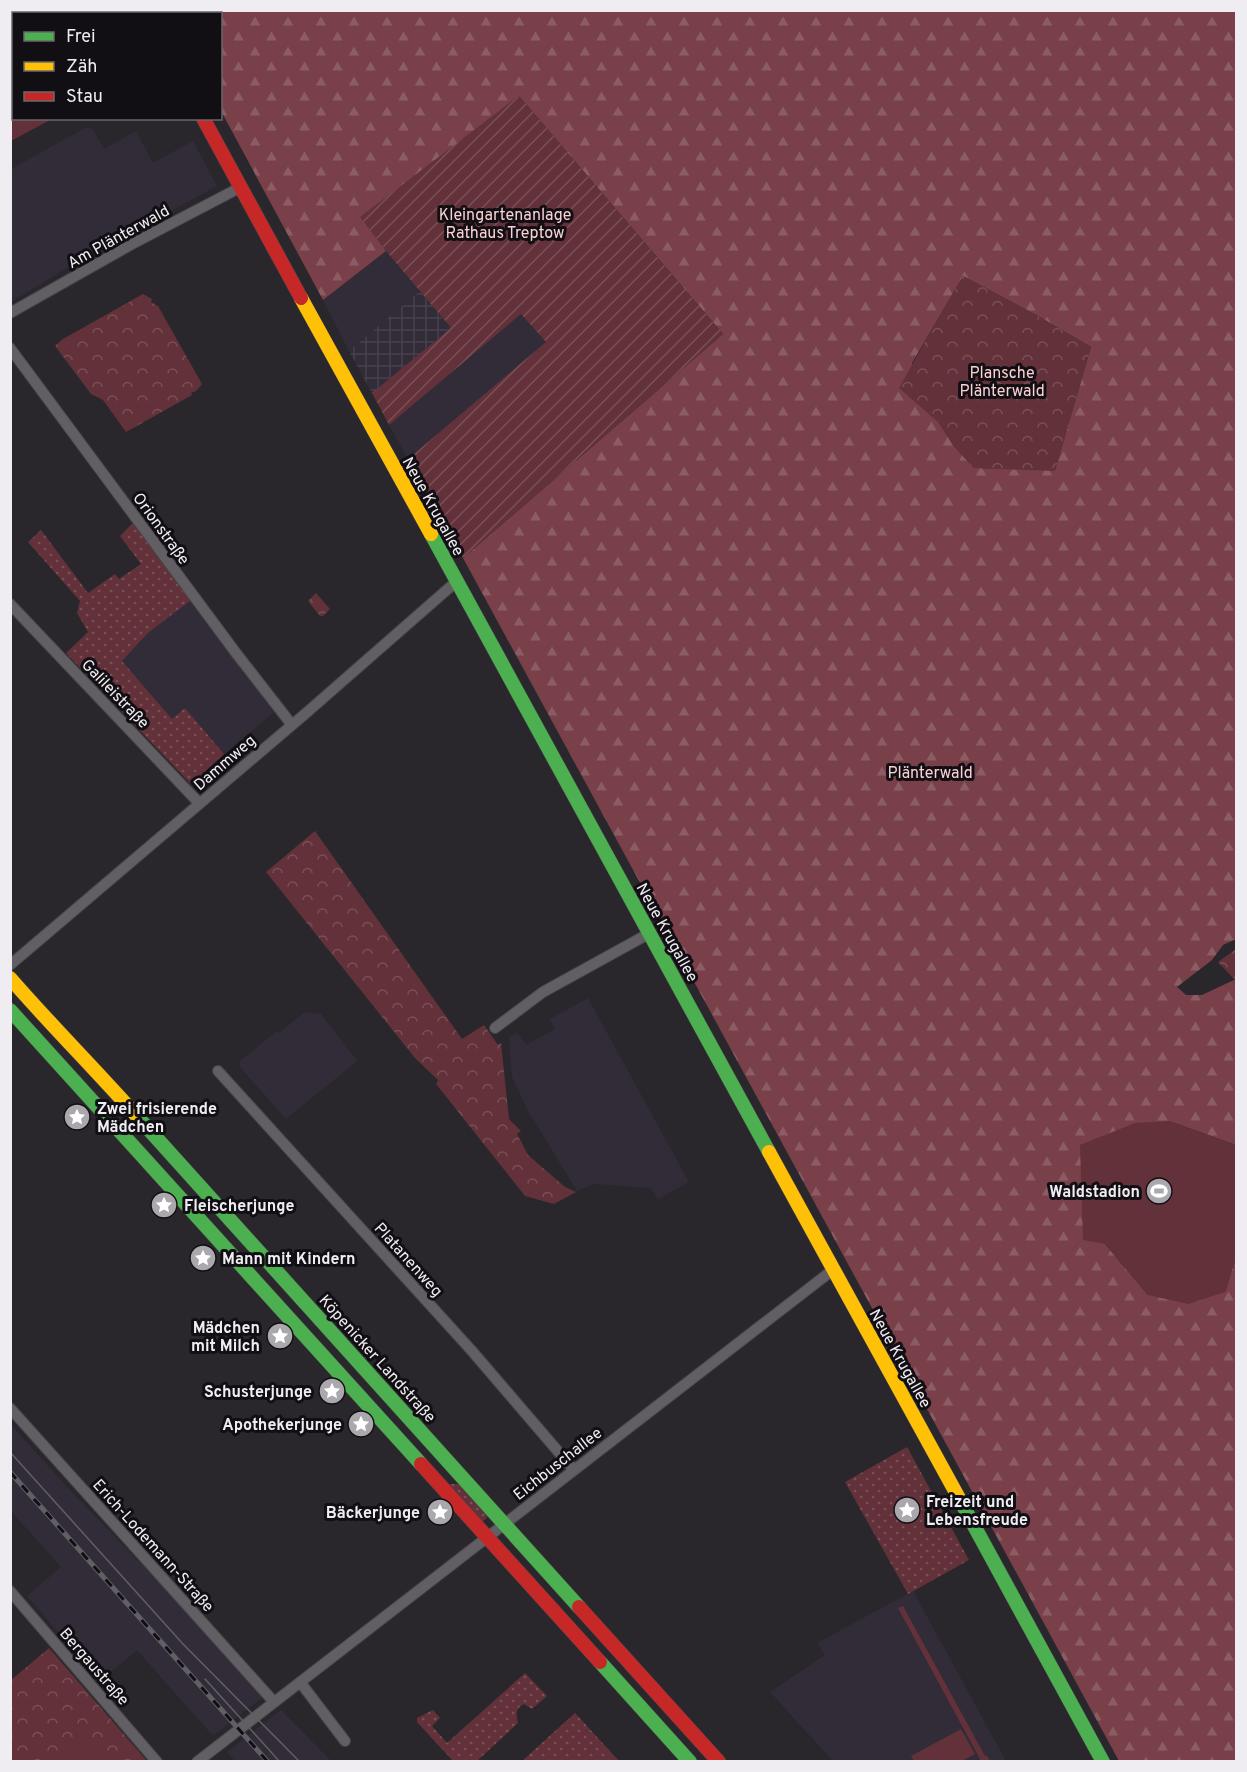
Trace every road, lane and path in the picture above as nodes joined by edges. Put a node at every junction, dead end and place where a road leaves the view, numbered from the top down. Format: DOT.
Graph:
graph roads {
  1 [pos="204,120"];
  2 [pos="241,187"];
  3 [pos="10,314"];
  4 [pos="10,348"];
  5 [pos="456,581"];
  6 [pos="10,604"];
  7 [pos="291,724"];
  8 [pos="199,803"];
  9 [pos="650,933"];
  10 [pos="10,966"];
  11 [pos="10,978"];
  12 [pos="10,1010"];
  13 [pos="495,1028"];
  14 [pos="218,1071"];
  15 [pos="834,1269"];
  16 [pos="10,1408"];
  17 [pos="574,1470"];
  18 [pos="505,1523"];
  19 [pos="486,1537"];
  20 [pos="10,1591"];
  21 [pos="300,1682"];
  22 [pos="274,1702"];
  23 [pos="345,1741"];
  24 [pos="157,1761"];
  25 [pos="197,1761"];
  26 [pos="690,1761"];
  27 [pos="719,1761"];
  28 [pos="1103,1761"];
  1 -- 2 [label="main road, Neue Krugallee"];
  2 -- 3 [label="street, Am Plänterwald"];
  2 -- 5 [label="main road, Neue Krugallee"];
  4 -- 7 [label="street, Orionstraße"];
  5 -- 7 [label="street, Dammweg"];
  5 -- 9 [label="main road, Neue Krugallee"];
  6 -- 8 [label="street, Galileistraße"];
  7 -- 8 [label="street, Dammweg"];
  8 -- 10 [label="street, Dammweg"];
  9 -- 13 [label="street"];
  9 -- 15 [label="main road, Neue Krugallee"];
  11 -- 18 [label="main road, Köpenicker Landstraße"];
  12 -- 19 [label="main road"];
  14 -- 17 [label="street, Platanenweg"];
  15 -- 17 [label="street, Eichbuschallee"];
  15 -- 28 [label="main road, Neue Krugallee"];
  16 -- 22 [label="street, Erich-Lodemann-Straße"];
  17 -- 18 [label="street, Eichbuschallee"];
  18 -- 19 [label="street, Eichbuschallee"];
  18 -- 27 [label="main road, Köpenicker Landstraße"];
  19 -- 21 [label="street, Eichbuschallee"];
  19 -- 26 [label="main road"];
  20 -- 24 [label="street, Bergaustraße"];
  21 -- 22 [label="street, Eichbuschallee"];
  21 -- 23 [label="street"];
  22 -- 25 [label="street, Eichbuschallee"];
}
